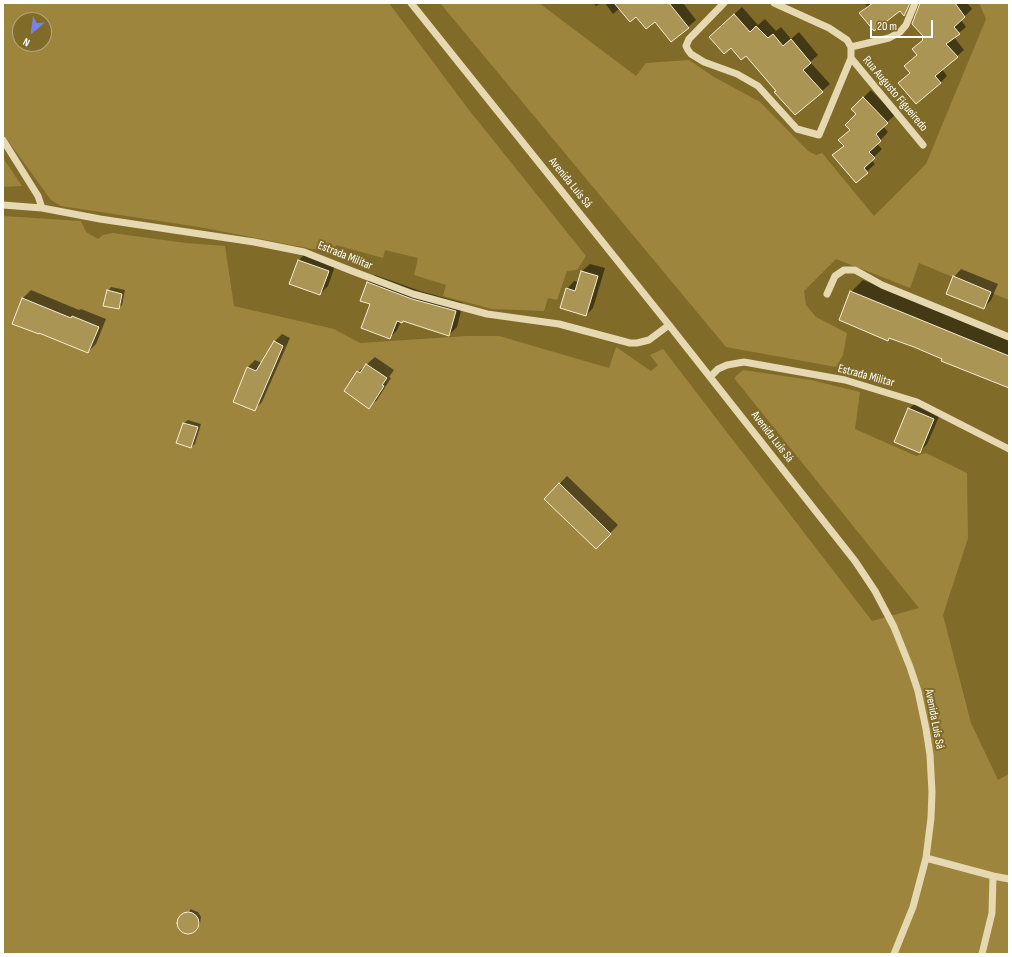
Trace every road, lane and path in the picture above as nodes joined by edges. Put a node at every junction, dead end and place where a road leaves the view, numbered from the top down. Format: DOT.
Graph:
graph roads {
  1 [pos="411,3"];
  2 [pos="724,3"];
  3 [pos="774,3"];
  4 [pos="915,3"];
  5 [pos="851,47"];
  6 [pos="851,58"];
  7 [pos="3,140"];
  8 [pos="923,145"];
  9 [pos="3,205"];
  10 [pos="42,208"];
  11 [pos="827,294"];
  12 [pos="669,325"];
  13 [pos="1009,337"];
  14 [pos="710,377"];
  15 [pos="1009,449"];
  16 [pos="926,858"];
  17 [pos="993,876"];
  18 [pos="1009,879"];
  19 [pos="894,954"];
  20 [pos="982,954"];
  1 -- 12 [label="street, Avenida Luís Sá"];
  2 -- 6 [label="street, Rua Augusto Figueiredo"];
  3 -- 5 [label="street, Rua Augusto Figueiredo"];
  4 -- 5 [label="street"];
  5 -- 6 [label="street, Rua Augusto Figueiredo"];
  6 -- 8 [label="street, Rua Augusto Figueiredo"];
  7 -- 10 [label="street"];
  9 -- 10 [label="street, Estrada Militar"];
  10 -- 12 [label="street, Estrada Militar"];
  11 -- 13 [label="street"];
  12 -- 14 [label="street, Avenida Luís Sá"];
  14 -- 15 [label="street, Estrada Militar"];
  14 -- 16 [label="street, Avenida Luís Sá"];
  16 -- 17 [label="street"];
  16 -- 19 [label="street, Avenida Luís Sá"];
  17 -- 18 [label="street"];
  17 -- 20 [label="street"];
}
